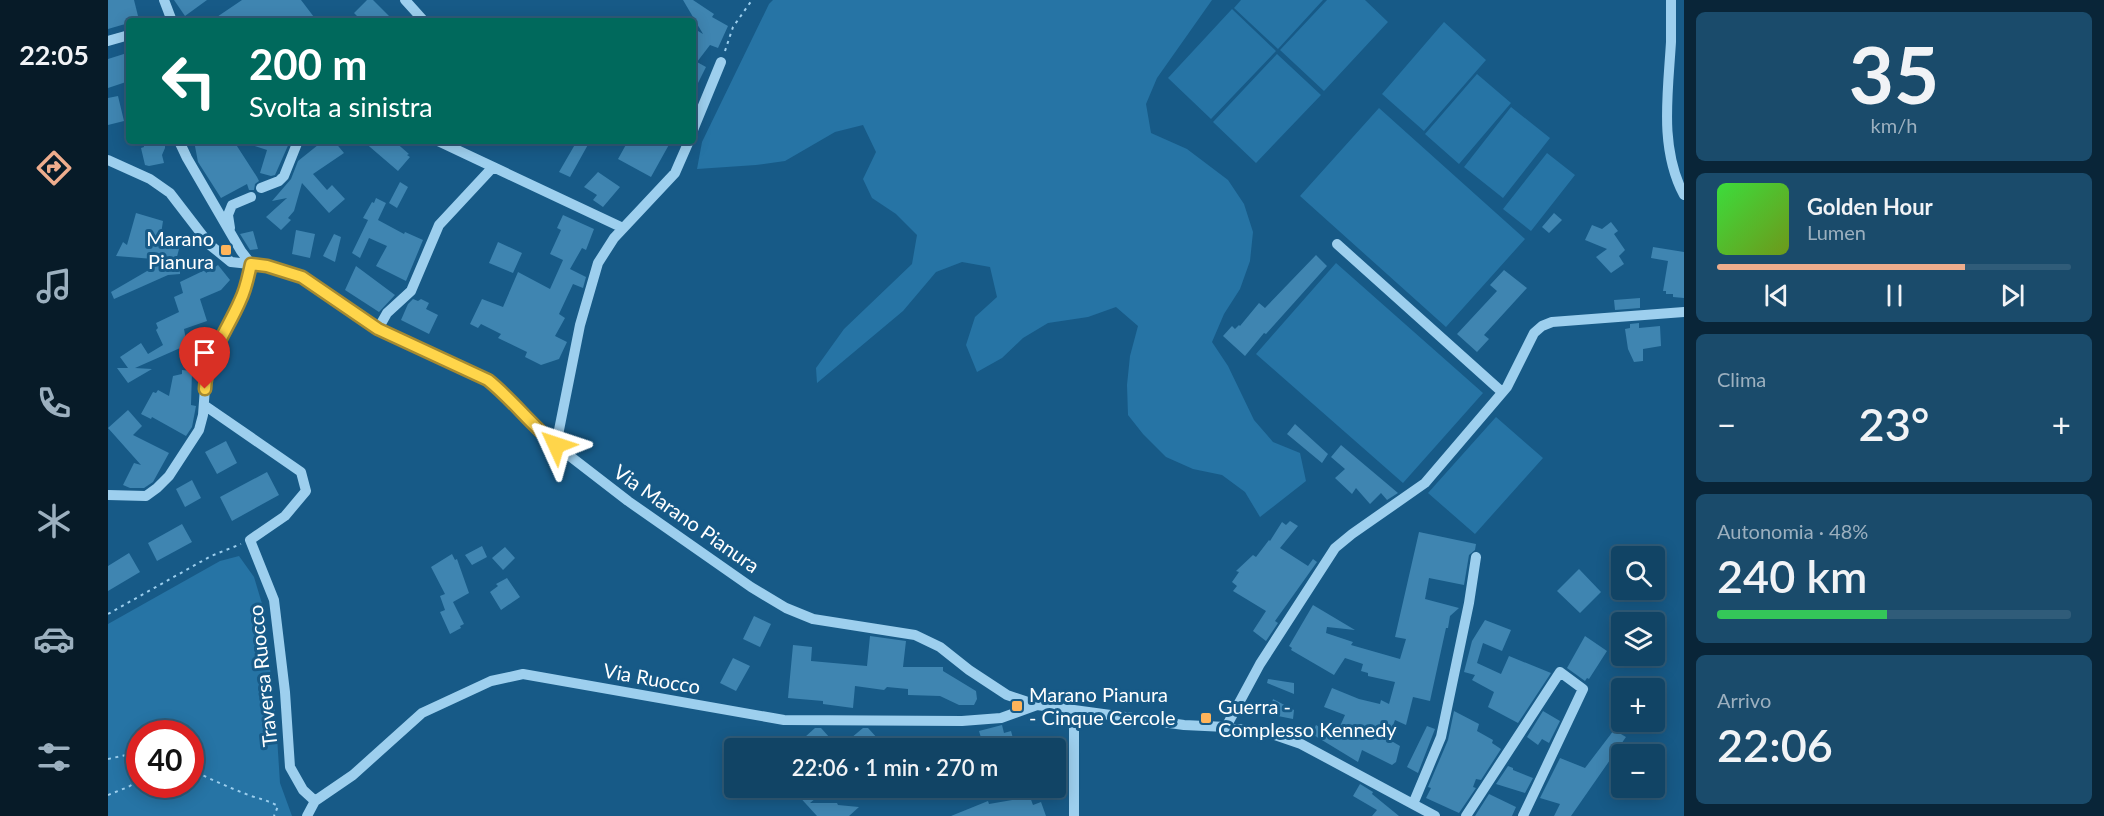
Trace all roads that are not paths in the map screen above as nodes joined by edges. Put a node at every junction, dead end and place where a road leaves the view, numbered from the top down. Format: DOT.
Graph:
graph roads {
  1 [pos="164,0"];
  2 [pos="405,0"];
  3 [pos="1671,0"];
  4 [pos="171,18"];
  5 [pos="421,18"];
  6 [pos="126,36"];
  7 [pos="108,41"];
  8 [pos="721,62"];
  9 [pos="696,123"];
  10 [pos="180,144"];
  11 [pos="297,144"];
  12 [pos="444,144"];
  13 [pos="688,144"];
  14 [pos="108,160"];
  15 [pos="493,167"];
  16 [pos="261,188"];
  17 [pos="1684,195"];
  18 [pos="251,197"];
  19 [pos="623,228"];
  20 [pos="231,234"];
  21 [pos="1337,244"];
  22 [pos="251,264"];
  23 [pos="1684,312"];
  24 [pos="378,329"];
  25 [pos="1502,392"];
  26 [pos="204,405"];
  27 [pos="556,445"];
  28 [pos="108,495"];
  29 [pos="1476,557"];
  30 [pos="1037,705"];
  31 [pos="1074,712"];
  32 [pos="1226,727"];
  33 [pos="315,801"];
  34 [pos="1413,804"];
  35 [pos="307,816"];
  36 [pos="1074,816"];
  37 [pos="1436,816"];
  38 [pos="1466,816"];
  39 [pos="1523,816"];
  1 -- 4 [label="street"];
  2 -- 5 [label="street"];
  3 -- 17 [label="street"];
  6 -- 7 [label="street"];
  8 -- 9 [label="street"];
  10 -- 20 [label="street"];
  11 -- 16 [label="street"];
  12 -- 15 [label="street"];
  13 -- 19 [label="street"];
  14 -- 22 [label="street, Via Marano Pianura"];
  15 -- 19 [label="street"];
  15 -- 24 [label="street"];
  18 -- 20 [label="street"];
  19 -- 27 [label="street"];
  20 -- 22 [label="street"];
  21 -- 25 [label="street"];
  22 -- 24 [label="street, Via Marano Pianura"];
  22 -- 26 [label="street"];
  23 -- 25 [label="street"];
  24 -- 27 [label="street, Via Marano Pianura"];
  25 -- 32 [label="street"];
  26 -- 28 [label="street"];
  26 -- 33 [label="street, Traversa Ruocco"];
  27 -- 30 [label="street, Via Marano Pianura"];
  29 -- 34 [label="street"];
  30 -- 31 [label="street, Via Marano Pianura"];
  30 -- 33 [label="street, Via Ruocco"];
  31 -- 32 [label="street, Via Marano Pianura"];
  31 -- 36 [label="street"];
  32 -- 34 [label="street, Via Marano Pianura"];
  33 -- 35 [label="street, Via Ruocco"];
  34 -- 37 [label="street, Via Marano Pianura"];
  38 -- 39 [label="street"];
}
